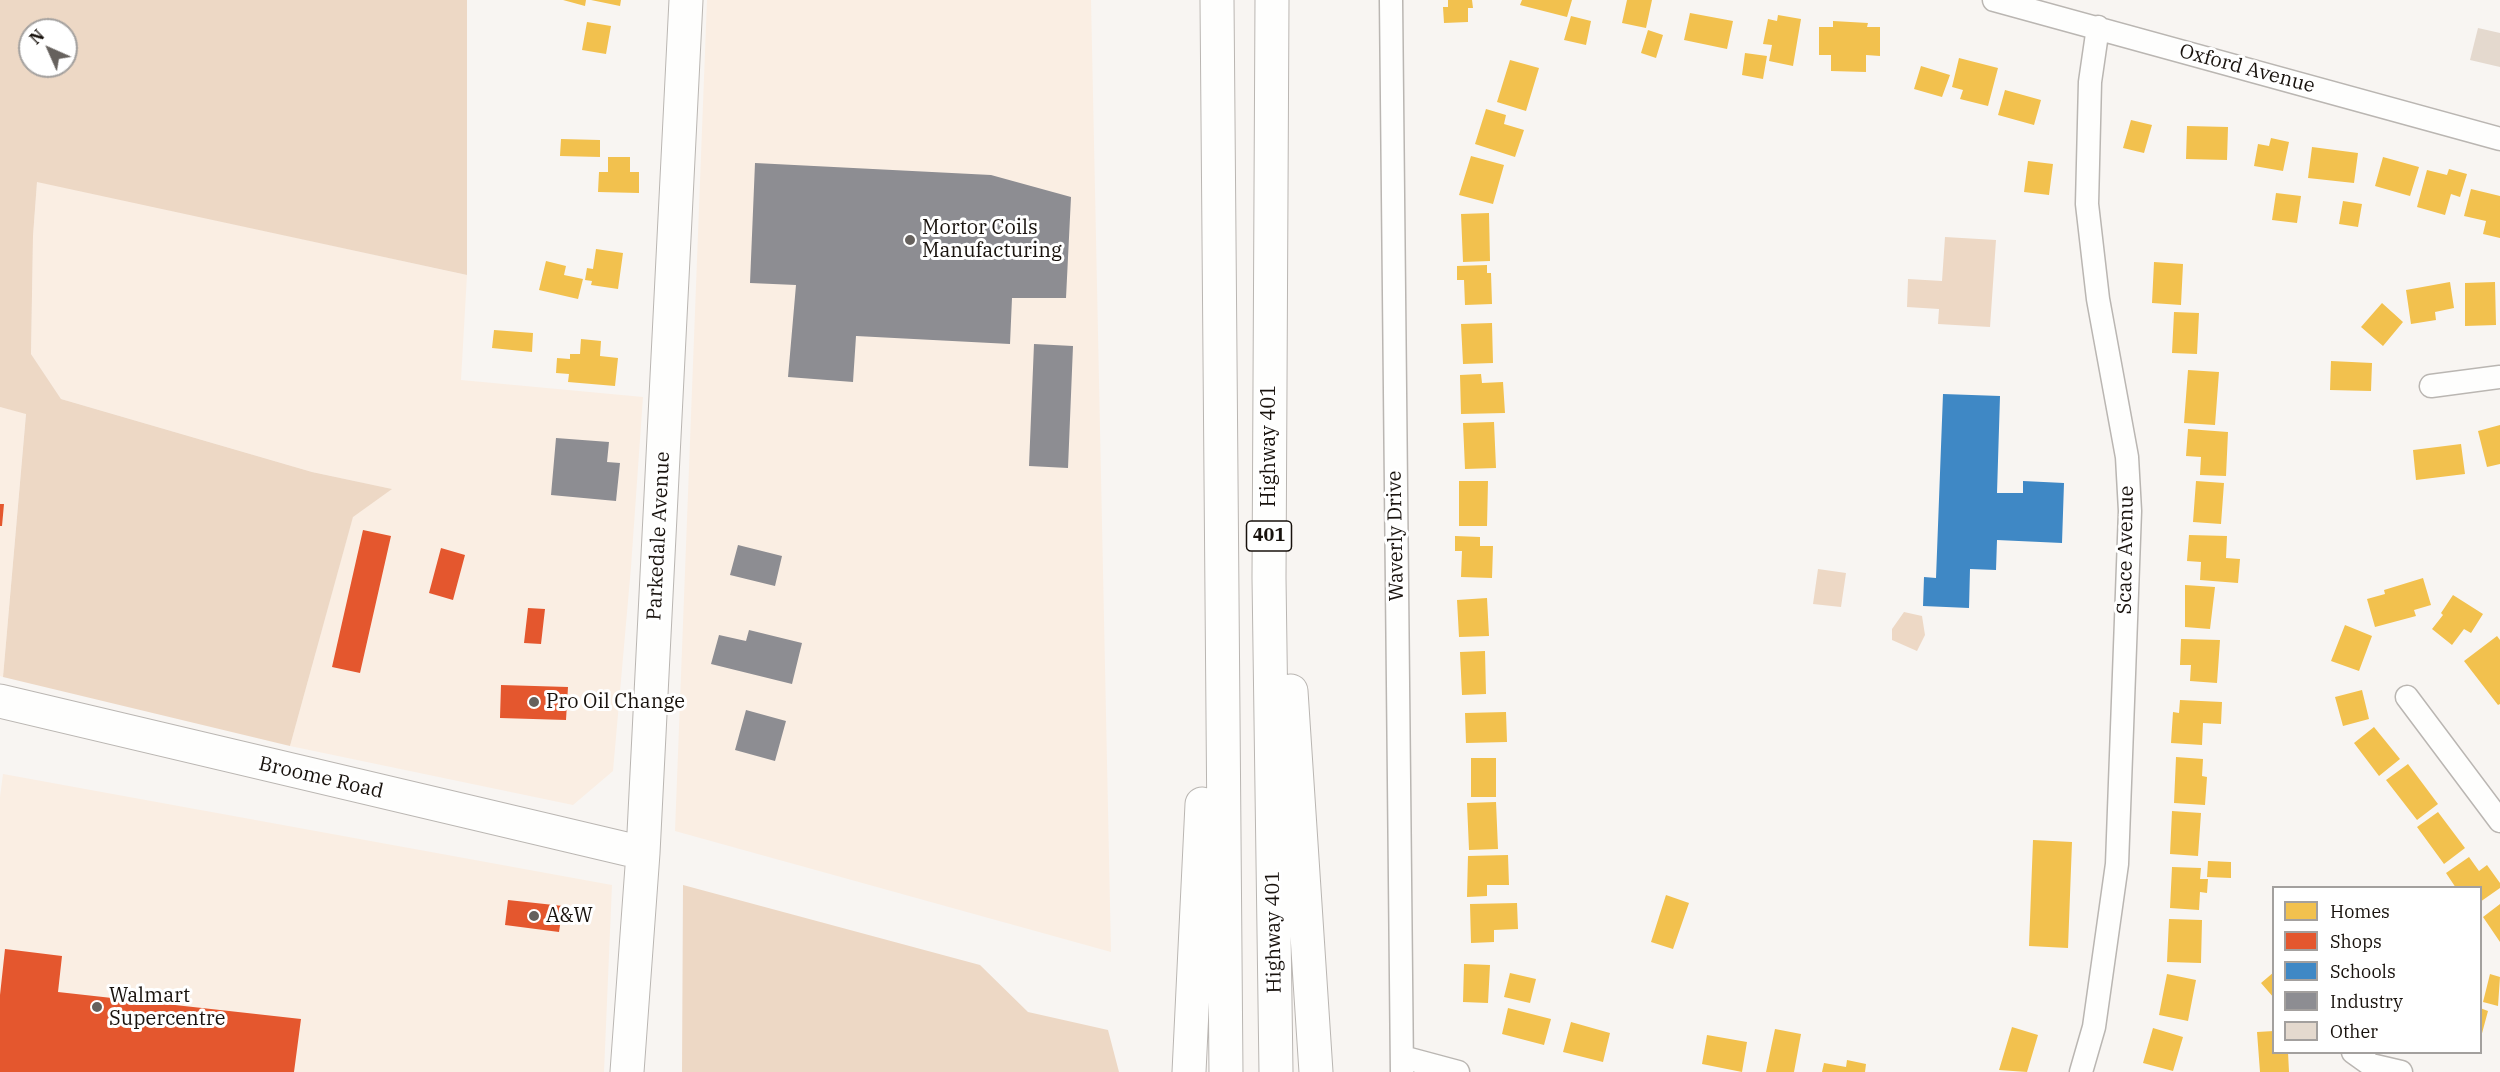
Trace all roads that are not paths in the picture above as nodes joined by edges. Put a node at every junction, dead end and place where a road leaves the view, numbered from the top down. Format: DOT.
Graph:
graph roads {
  1 [pos="686,0"];
  2 [pos="1217,0"];
  3 [pos="1272,0"];
  4 [pos="1391,0"];
  5 [pos="1994,0"];
  6 [pos="2098,27"];
  7 [pos="2500,138"];
  8 [pos="2500,377"];
  9 [pos="2431,386"];
  10 [pos="1269,578"];
  11 [pos="1221,685"];
  12 [pos="2407,697"];
  13 [pos="0,701"];
  14 [pos="2500,821"];
  15 [pos="643,854"];
  16 [pos="2354,1054"];
  17 [pos="1402,1065"];
  18 [pos="627,1072"];
  19 [pos="1190,1072"];
  20 [pos="1226,1072"];
  21 [pos="1276,1072"];
  22 [pos="1316,1072"];
  23 [pos="1458,1072"];
  24 [pos="2080,1072"];
  25 [pos="2401,1072"];
  1 -- 15 [label="main road, Parkedale Avenue"];
  2 -- 11 [label="main road, 401"];
  3 -- 10 [label="main road, Highway 401 / 401"];
  4 -- 17 [label="street, Waverly Drive"];
  5 -- 6 [label="street, Oxford Avenue"];
  6 -- 7 [label="street, Oxford Avenue"];
  6 -- 24 [label="street, Scace Avenue"];
  8 -- 9 [label="street"];
  10 -- 21 [label="main road, Highway 401 / 401"];
  10 -- 22 [label="main road"];
  11 -- 19 [label="main road"];
  11 -- 20 [label="main road, 401"];
  12 -- 14 [label="street"];
  13 -- 15 [label="main road, Broome Road"];
  15 -- 18 [label="main road, Parkedale Avenue"];
  16 -- 25 [label="street"];
  17 -- 23 [label="street"];
}
